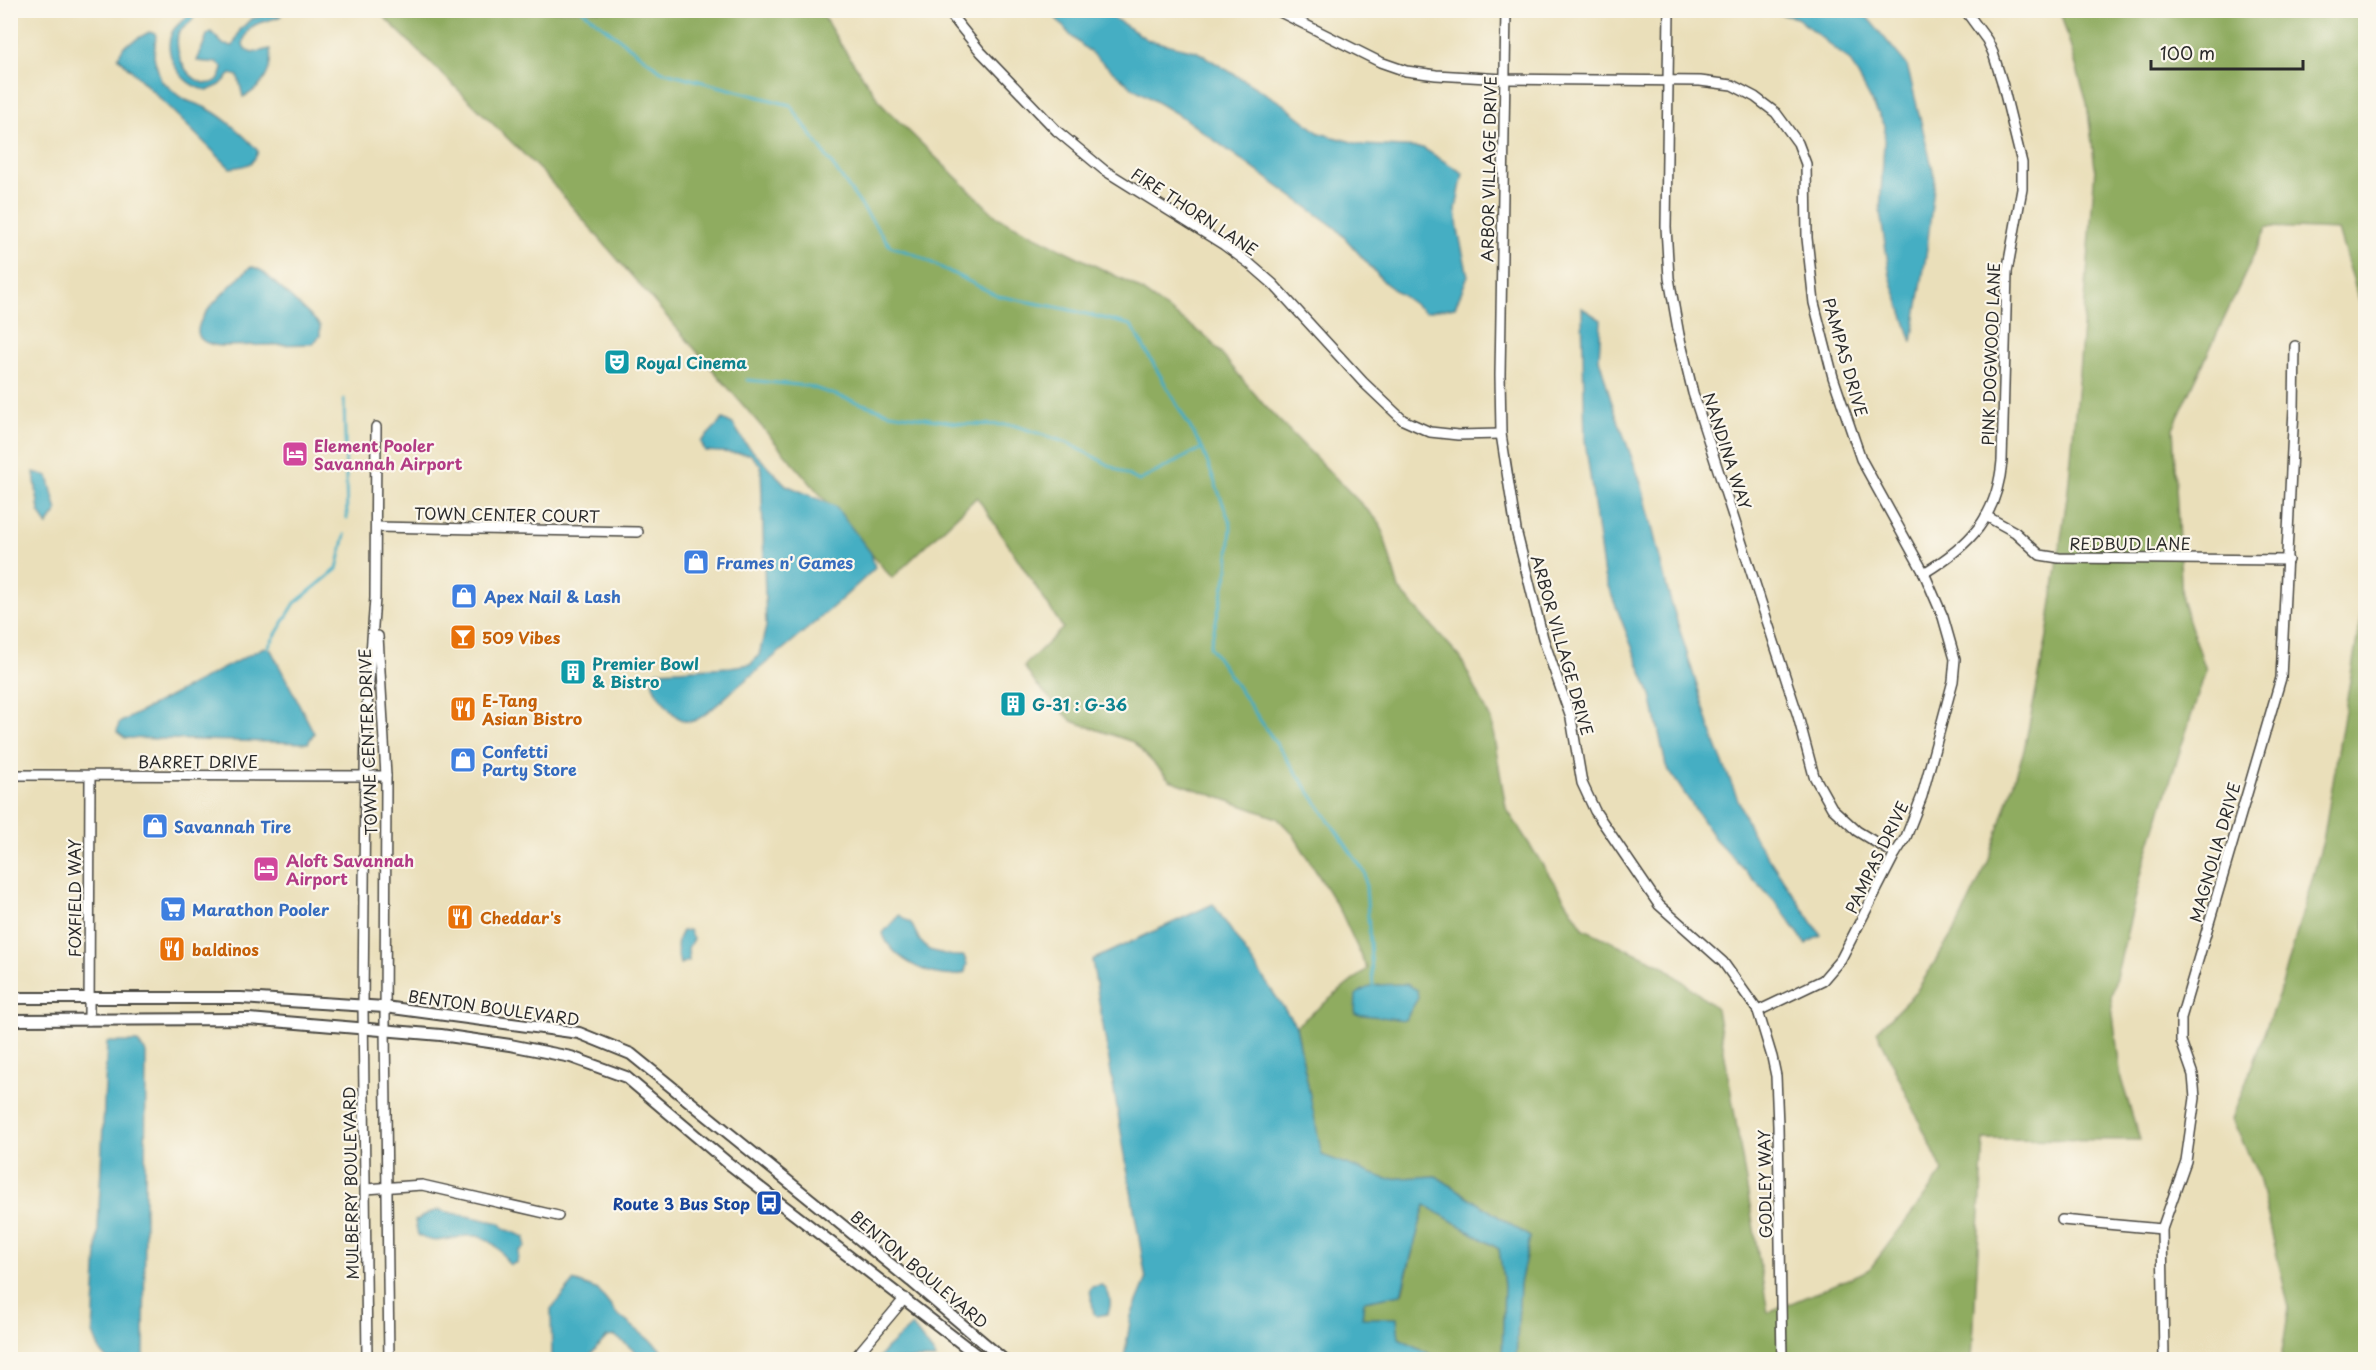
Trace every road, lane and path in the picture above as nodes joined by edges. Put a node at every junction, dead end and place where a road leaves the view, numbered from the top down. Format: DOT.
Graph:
graph roads {
  1 [pos="947,10"];
  2 [pos="1275,10"];
  3 [pos="1506,10"];
  4 [pos="1668,10"];
  5 [pos="1965,10"];
  6 [pos="1504,79"];
  7 [pos="1667,80"];
  8 [pos="2295,346"];
  9 [pos="376,427"];
  10 [pos="1502,434"];
  11 [pos="1986,516"];
  12 [pos="376,527"];
  13 [pos="638,532"];
  14 [pos="2288,560"];
  15 [pos="1924,573"];
  16 [pos="375,598"];
  17 [pos="10,775"];
  18 [pos="364,775"];
  19 [pos="90,776"];
  20 [pos="386,776"];
  21 [pos="1895,854"];
  22 [pos="10,998"];
  23 [pos="89,998"];
  24 [pos="363,1006"];
  25 [pos="385,1007"];
  26 [pos="1758,1011"];
  27 [pos="10,1020"];
  28 [pos="89,1020"];
  29 [pos="364,1028"];
  30 [pos="385,1029"];
  31 [pos="366,1188"];
  32 [pos="387,1188"];
  33 [pos="558,1216"];
  34 [pos="2062,1220"];
  35 [pos="2163,1229"];
  36 [pos="905,1298"];
  37 [pos="367,1359"];
  38 [pos="389,1359"];
  39 [pos="853,1359"];
  40 [pos="983,1359"];
  41 [pos="1004,1359"];
  42 [pos="1782,1359"];
  43 [pos="2164,1359"];
  1 -- 10 [label="street, FIRE THORN LANE"];
  2 -- 6 [label="street, PAMPAS DRIVE"];
  3 -- 6 [label="street, ARBOR VILLAGE DRIVE"];
  4 -- 7 [label="street, NANDINA WAY"];
  5 -- 11 [label="street, PINK DOGWOOD LANE"];
  6 -- 7 [label="street, PAMPAS DRIVE"];
  6 -- 10 [label="street, ARBOR VILLAGE DRIVE"];
  7 -- 15 [label="street, PAMPAS DRIVE"];
  7 -- 21 [label="street, NANDINA WAY"];
  8 -- 14 [label="street, MAGNOLIA DRIVE"];
  9 -- 12 [label="street, TOWNE CENTER DRIVE"];
  10 -- 26 [label="street, ARBOR VILLAGE DRIVE"];
  11 -- 14 [label="street, REDBUD LANE"];
  11 -- 15 [label="street, PINK DOGWOOD LANE"];
  12 -- 13 [label="street, TOWN CENTER COURT"];
  12 -- 16 [label="street, TOWNE CENTER DRIVE"];
  14 -- 35 [label="street, MAGNOLIA DRIVE"];
  15 -- 21 [label="street, PAMPAS DRIVE"];
  16 -- 18 [label="street, TOWNE CENTER DRIVE"];
  16 -- 20 [label="street, TOWNE CENTER DRIVE"];
  17 -- 19 [label="street, BARRET DRIVE"];
  18 -- 19 [label="street, BARRET DRIVE"];
  18 -- 20 [label="street, BARRET DRIVE"];
  18 -- 24 [label="street, TOWNE CENTER DRIVE"];
  19 -- 23 [label="street, FOXFIELD WAY"];
  20 -- 25 [label="street, TOWNE CENTER DRIVE"];
  21 -- 26 [label="street, PAMPAS DRIVE"];
  22 -- 23 [label="street, BENTON BOULEVARD"];
  23 -- 24 [label="street, BENTON BOULEVARD"];
  23 -- 28 [label="street, FOXFIELD WAY"];
  24 -- 25 [label="street, BENTON BOULEVARD"];
  24 -- 29 [label="street, MULBERRY BOULEVARD"];
  25 -- 30 [label="street, TOWNE CENTER DRIVE"];
  25 -- 41 [label="street, BENTON BOULEVARD"];
  26 -- 42 [label="street, GODLEY WAY"];
  27 -- 28 [label="street, BENTON BOULEVARD"];
  28 -- 29 [label="street, BENTON BOULEVARD"];
  29 -- 30 [label="street, BENTON BOULEVARD"];
  29 -- 31 [label="street, MULBERRY BOULEVARD"];
  30 -- 32 [label="street"];
  30 -- 36 [label="street, BENTON BOULEVARD"];
  31 -- 32 [label="street"];
  31 -- 37 [label="street, MULBERRY BOULEVARD"];
  32 -- 33 [label="street"];
  32 -- 38 [label="street"];
  34 -- 35 [label="street"];
  35 -- 43 [label="street, MAGNOLIA DRIVE"];
  36 -- 39 [label="street"];
  36 -- 40 [label="street, BENTON BOULEVARD"];
}
